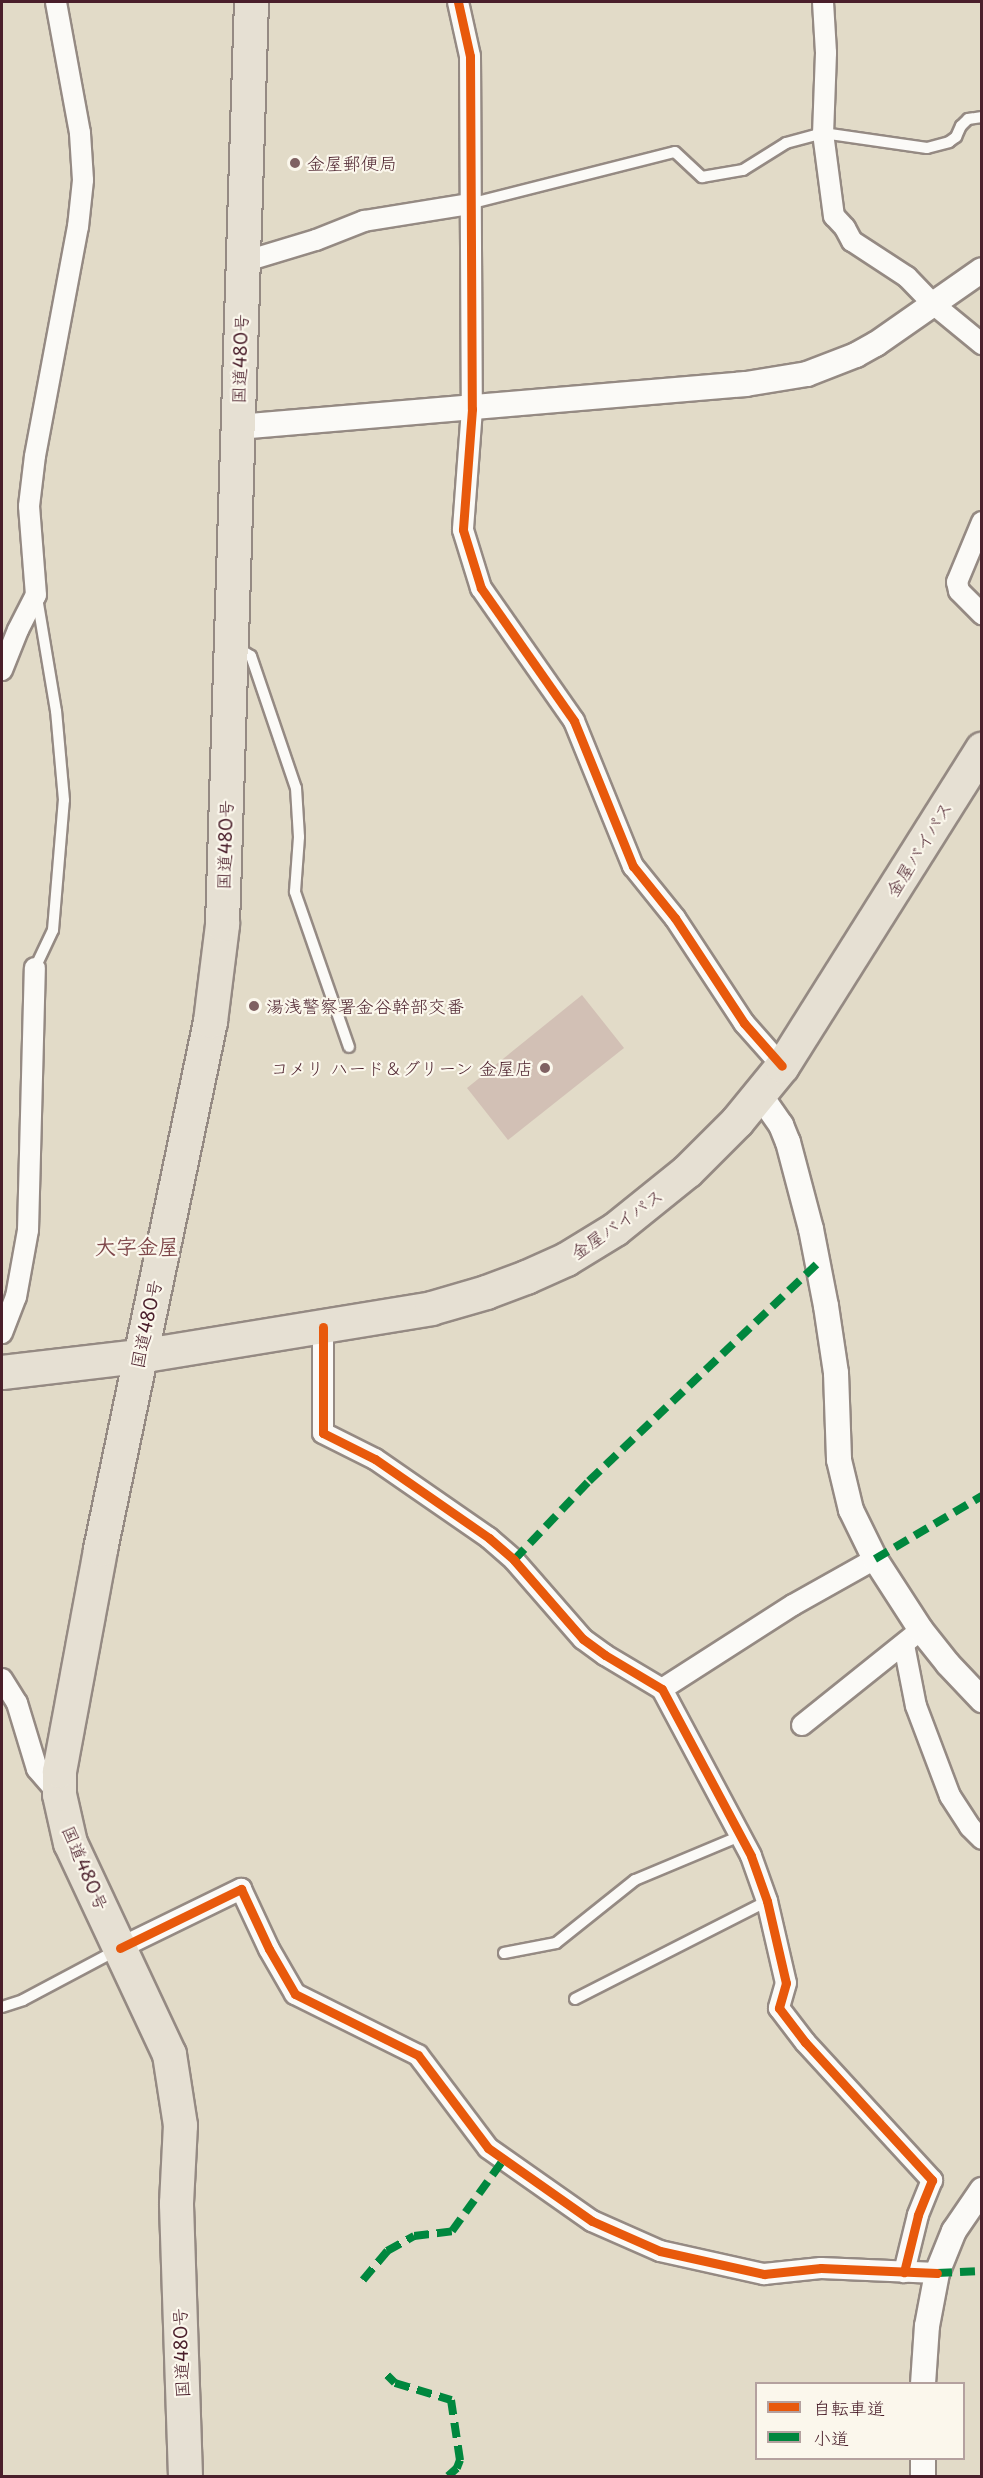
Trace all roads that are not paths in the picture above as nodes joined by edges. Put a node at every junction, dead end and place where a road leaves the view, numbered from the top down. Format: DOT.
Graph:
graph roads {
  1 [pos="56,2"];
  2 [pos="251,2"];
  3 [pos="458,2"];
  4 [pos="823,2"];
  5 [pos="981,117"];
  6 [pos="823,133"];
  7 [pos="469,204"];
  8 [pos="243,262"];
  9 [pos="981,270"];
  10 [pos="932,303"];
  11 [pos="981,344"];
  12 [pos="472,409"];
  13 [pos="238,427"];
  14 [pos="981,522"];
  15 [pos="36,595"];
  16 [pos="981,614"];
  17 [pos="231,644"];
  18 [pos="2,670"];
  19 [pos="981,749"];
  20 [pos="35,968"];
  21 [pos="349,1047"];
  22 [pos="782,1066"];
  23 [pos="760,1095"];
  24 [pos="323,1327"];
  25 [pos="2,1333"];
  26 [pos="139,1356"];
  27 [pos="2,1372"];
  28 [pos="875,1559"];
  29 [pos="913,1637"];
  30 [pos="2,1678"];
  31 [pos="662,1689"];
  32 [pos="981,1700"];
  33 [pos="802,1725"];
  34 [pos="59,1794"];
  35 [pos="740,1836"];
  36 [pos="981,1839"];
  37 [pos="767,1901"];
  38 [pos="120,1948"];
  39 [pos="504,1953"];
  40 [pos="575,1999"];
  41 [pos="2,2007"];
  42 [pos="981,2190"];
  43 [pos="904,2272"];
  44 [pos="937,2273"];
  45 [pos="923,2382"];
  46 [pos="923,2460"];
  47 [pos="185,2476"];
  48 [pos="923,2476"];
  1 -- 15 [label="street"];
  2 -- 8 [label="highway, 国道480号"];
  3 -- 7 [label="street"];
  4 -- 6 [label="street"];
  5 -- 6 [label="lane"];
  6 -- 7 [label="lane"];
  6 -- 10 [label="street"];
  7 -- 8 [label="street"];
  7 -- 12 [label="street"];
  8 -- 13 [label="highway, 国道480号"];
  9 -- 10 [label="street"];
  10 -- 11 [label="street"];
  10 -- 12 [label="street"];
  12 -- 13 [label="street"];
  12 -- 22 [label="street"];
  13 -- 17 [label="highway, 国道480号"];
  14 -- 16 [label="street"];
  15 -- 18 [label="street"];
  15 -- 20 [label="lane"];
  17 -- 21 [label="lane"];
  17 -- 26 [label="highway, 国道480号"];
  19 -- 22 [label="highway, 金屋バイパス"];
  20 -- 25 [label="street"];
  22 -- 23 [label="highway, 金屋バイパス"];
  23 -- 24 [label="highway, 金屋バイパス"];
  23 -- 28 [label="street"];
  24 -- 26 [label="highway, 金屋バイパス"];
  24 -- 31 [label="street"];
  26 -- 27 [label="highway, 金屋バイパス"];
  26 -- 34 [label="highway, 国道480号"];
  28 -- 29 [label="street"];
  28 -- 31 [label="street"];
  29 -- 32 [label="street"];
  29 -- 33 [label="street"];
  29 -- 36 [label="street"];
  30 -- 34 [label="street"];
  31 -- 35 [label="street"];
  34 -- 38 [label="highway, 国道480号"];
  35 -- 37 [label="street"];
  35 -- 39 [label="lane"];
  37 -- 40 [label="lane"];
  37 -- 43 [label="street"];
  38 -- 41 [label="lane"];
  38 -- 43 [label="street"];
  38 -- 47 [label="highway, 国道480号"];
  42 -- 44 [label="street"];
  43 -- 44 [label="street"];
  44 -- 45 [label="street"];
  46 -- 48 [label="street"];
}
